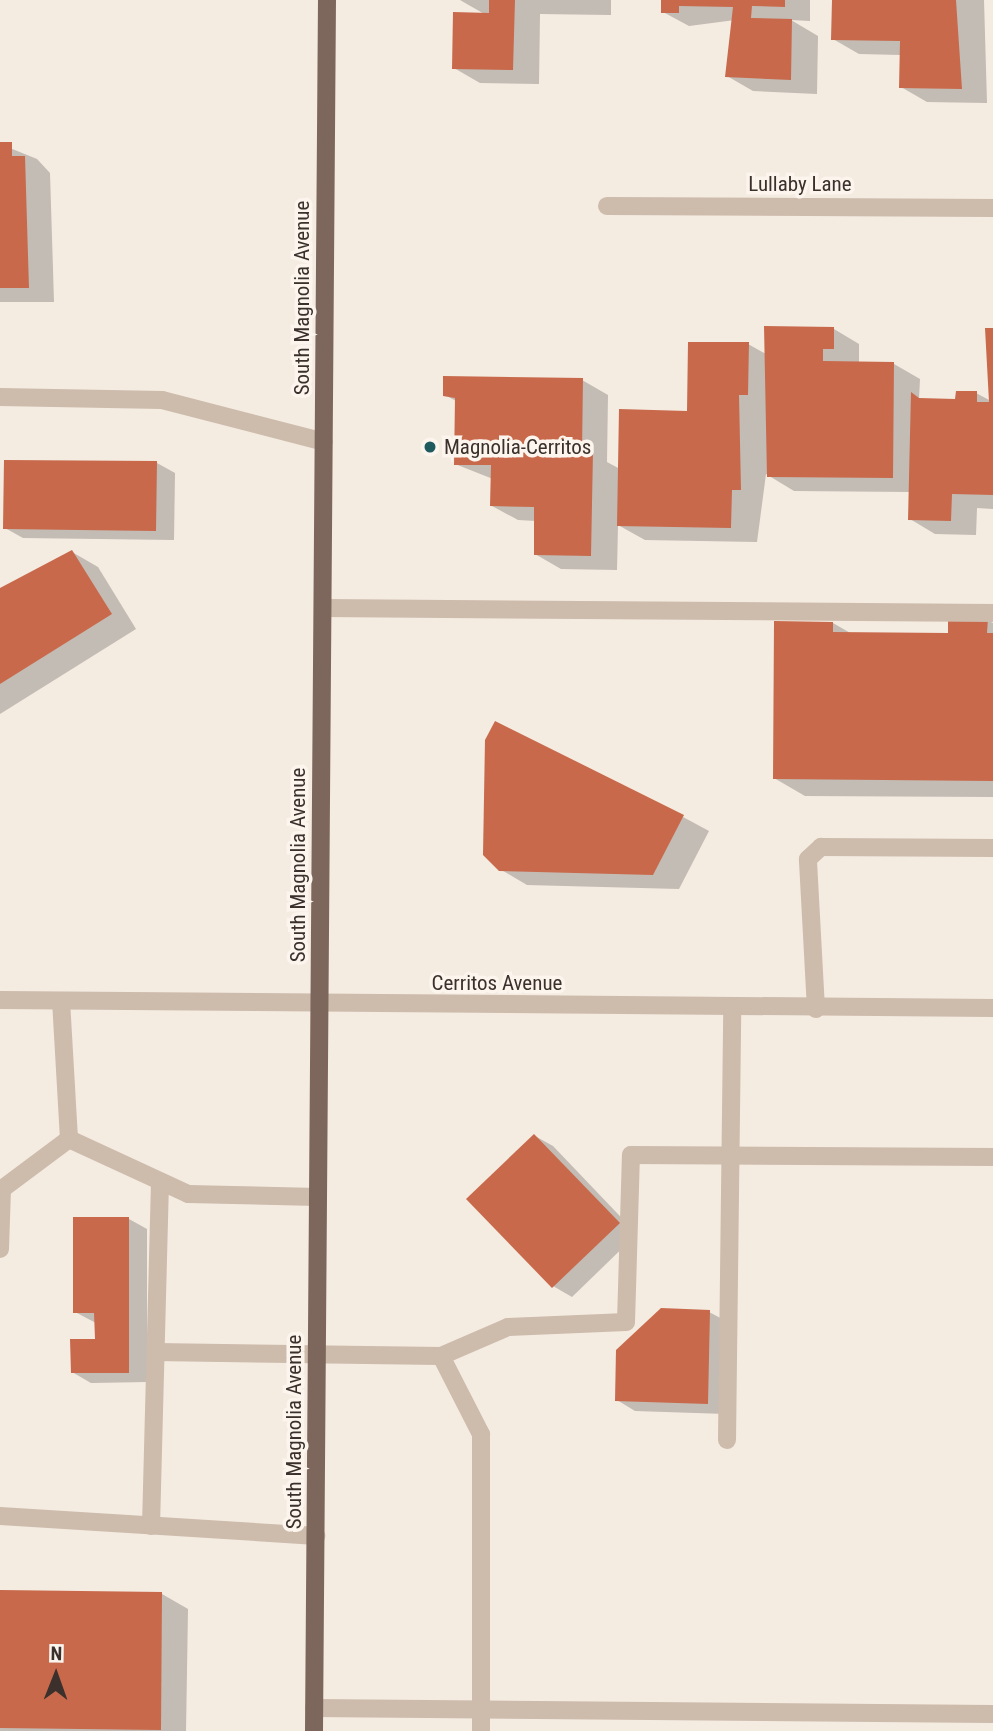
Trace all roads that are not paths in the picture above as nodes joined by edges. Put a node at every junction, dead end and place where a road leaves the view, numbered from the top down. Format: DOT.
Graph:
graph roads {
  1 [pos="327,0"];
  2 [pos="607,206"];
  3 [pos="993,208"];
  4 [pos="0,397"];
  5 [pos="324,442"];
  6 [pos="323,608"];
  7 [pos="993,613"];
  8 [pos="993,848"];
  9 [pos="0,1000"];
  10 [pos="61,1001"];
  11 [pos="319,1005"];
  12 [pos="993,1008"];
  13 [pos="732,1009"];
  14 [pos="816,1009"];
  15 [pos="69,1139"];
  16 [pos="730,1155"];
  17 [pos="993,1157"];
  18 [pos="160,1182"];
  19 [pos="1,1189"];
  20 [pos="318,1198"];
  21 [pos="0,1250"];
  22 [pos="155,1352"];
  23 [pos="441,1356"];
  24 [pos="318,1358"];
  25 [pos="727,1440"];
  26 [pos="0,1516"];
  27 [pos="151,1526"];
  28 [pos="316,1536"];
  29 [pos="314,1709"];
  30 [pos="481,1710"];
  31 [pos="993,1714"];
  32 [pos="314,1731"];
  33 [pos="481,1731"];
  1 -- 5 [label="main road, South Magnolia Avenue"];
  2 -- 3 [label="street, Lullaby Lane"];
  4 -- 5 [label="street"];
  5 -- 6 [label="main road, South Magnolia Avenue"];
  6 -- 7 [label="street"];
  6 -- 11 [label="main road, South Magnolia Avenue"];
  8 -- 14 [label="street"];
  9 -- 10 [label="street, Cerritos Avenue"];
  10 -- 11 [label="street, Cerritos Avenue"];
  10 -- 15 [label="street"];
  11 -- 13 [label="street, Cerritos Avenue"];
  11 -- 20 [label="main road, South Magnolia Avenue"];
  12 -- 14 [label="street, Cerritos Avenue"];
  13 -- 14 [label="street, Cerritos Avenue"];
  13 -- 16 [label="street"];
  15 -- 18 [label="street"];
  15 -- 19 [label="street"];
  16 -- 17 [label="street"];
  16 -- 23 [label="street"];
  16 -- 25 [label="street"];
  18 -- 20 [label="street"];
  18 -- 22 [label="street"];
  19 -- 21 [label="street"];
  20 -- 24 [label="main road, South Magnolia Avenue"];
  22 -- 24 [label="street"];
  22 -- 27 [label="street"];
  23 -- 24 [label="street"];
  23 -- 30 [label="street"];
  24 -- 28 [label="main road, South Magnolia Avenue"];
  26 -- 27 [label="street"];
  27 -- 28 [label="street"];
  28 -- 29 [label="main road, South Magnolia Avenue"];
  29 -- 30 [label="street"];
  29 -- 32 [label="main road, South Magnolia Avenue"];
  30 -- 31 [label="street"];
  30 -- 33 [label="street"];
}
